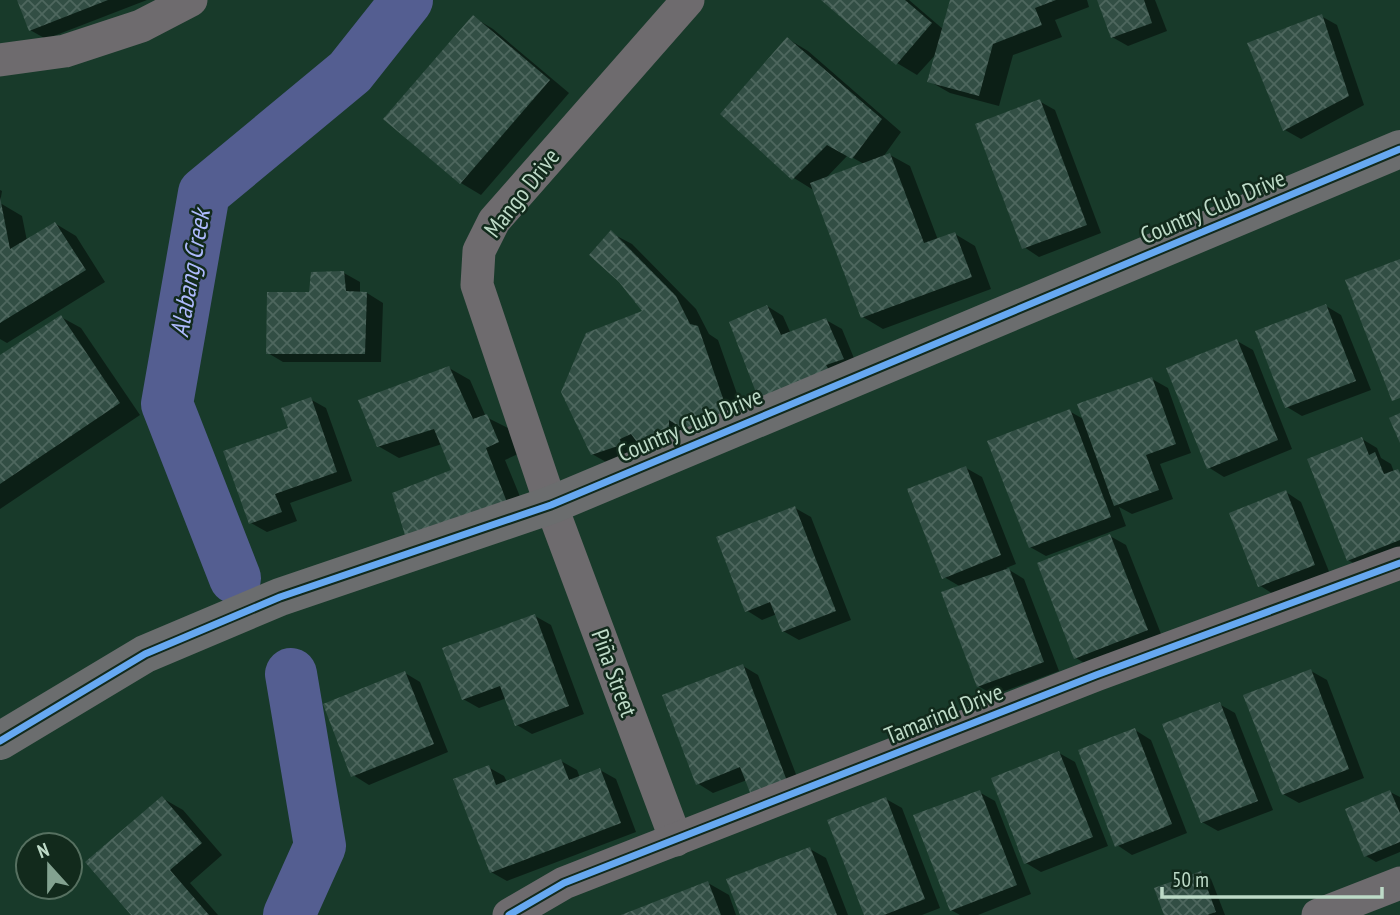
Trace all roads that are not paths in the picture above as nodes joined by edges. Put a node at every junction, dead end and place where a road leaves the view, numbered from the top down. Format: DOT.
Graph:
graph roads {
  1 [pos="191,0"];
  2 [pos="688,0"];
  3 [pos="0,60"];
  4 [pos="1400,149"];
  5 [pos="551,505"];
  6 [pos="1400,563"];
  7 [pos="0,741"];
  8 [pos="677,841"];
  9 [pos="1400,883"];
  10 [pos="509,915"];
  11 [pos="1318,915"];
  1 -- 3 [label="street"];
  2 -- 5 [label="street, Mango Drive"];
  4 -- 5 [label="street, Country Club Drive"];
  5 -- 7 [label="street, Country Club Drive"];
  5 -- 8 [label="street, Piña Street"];
  6 -- 8 [label="street, Tamarind Drive"];
  8 -- 10 [label="street, Tamarind Drive"];
  9 -- 11 [label="street"];
}
